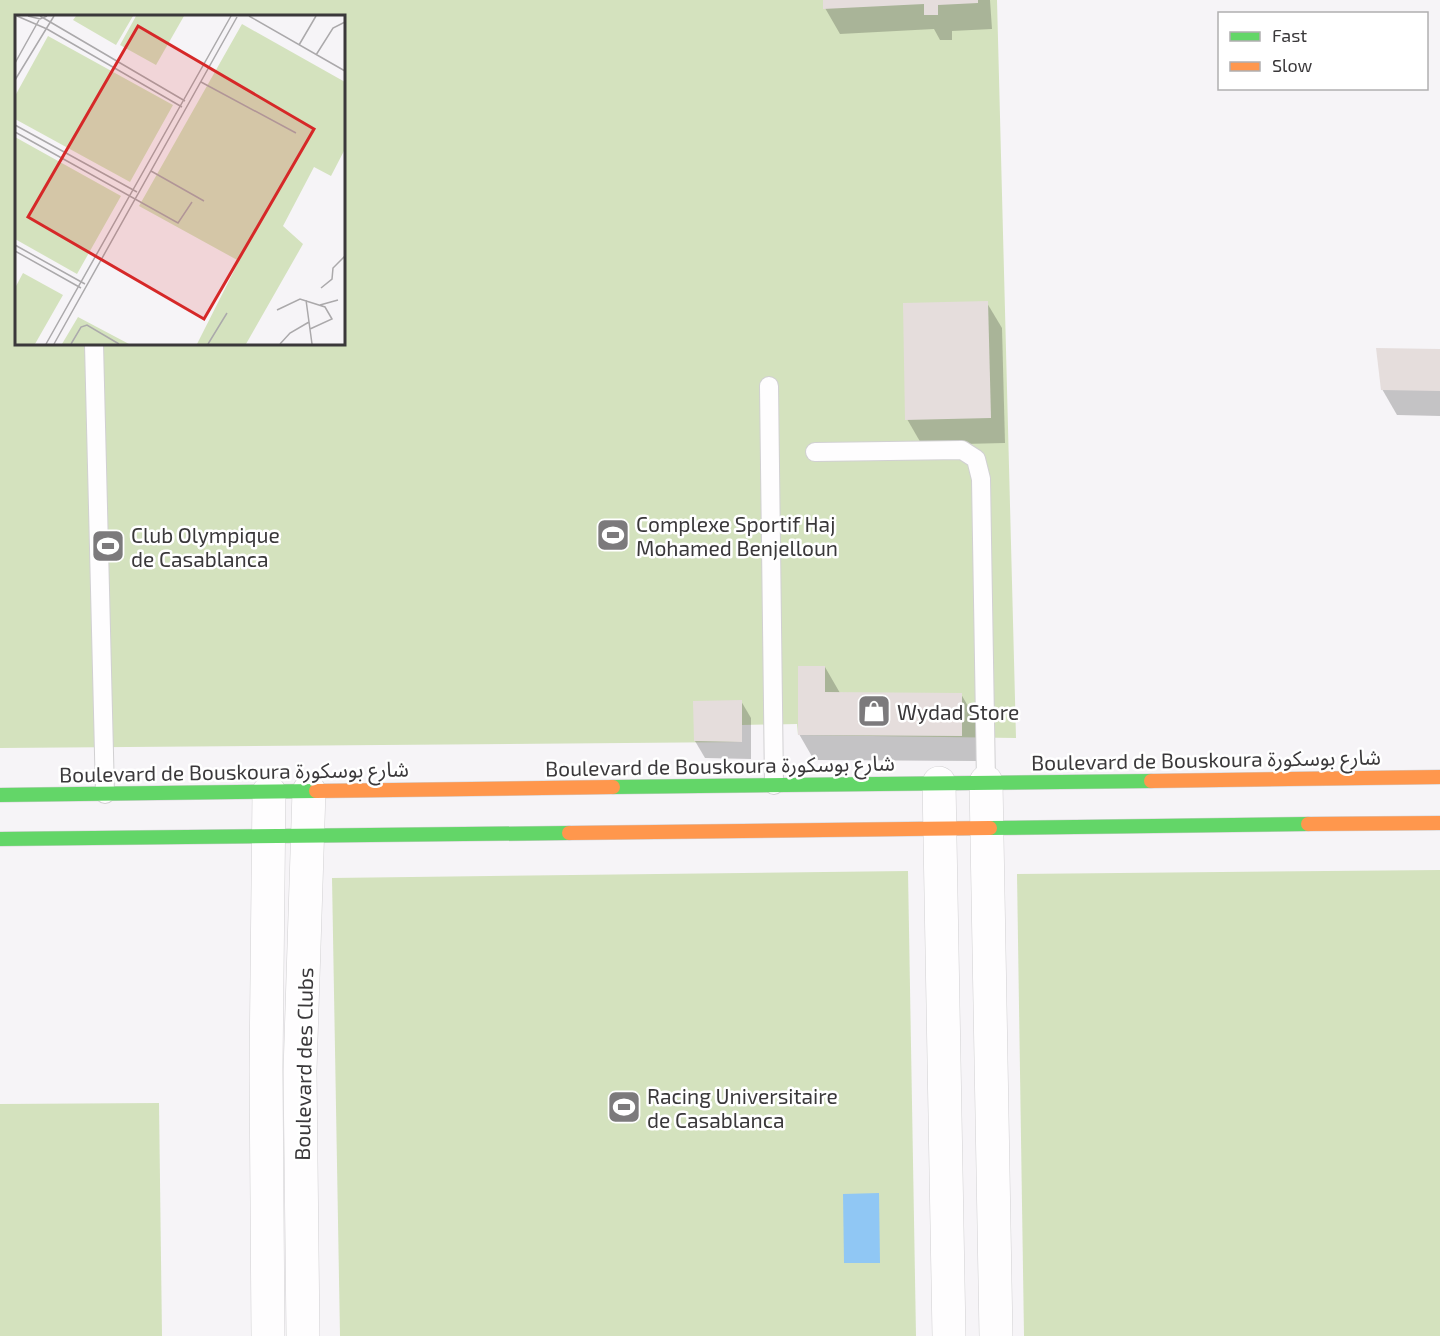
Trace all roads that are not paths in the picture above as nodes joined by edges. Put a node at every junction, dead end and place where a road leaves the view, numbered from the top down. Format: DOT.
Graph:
graph roads {
  1 [pos="94,345"];
  2 [pos="769,386"];
  3 [pos="815,452"];
  4 [pos="1440,777"];
  5 [pos="939,783"];
  6 [pos="986,783"];
  7 [pos="774,785"];
  8 [pos="309,791"];
  9 [pos="269,792"];
  10 [pos="105,794"];
  11 [pos="0,795"];
  12 [pos="1440,823"];
  13 [pos="938,828"];
  14 [pos="988,828"];
  15 [pos="308,835"];
  16 [pos="268,836"];
  17 [pos="0,838"];
  18 [pos="266,1069"];
  19 [pos="300,1071"];
  20 [pos="268,1336"];
  21 [pos="303,1336"];
  22 [pos="949,1336"];
  23 [pos="996,1336"];
  1 -- 10 [label="lane"];
  2 -- 7 [label="lane"];
  3 -- 6 [label="lane"];
  4 -- 6 [label="street, Boulevard de Bouskoura شارع بوسكورة"];
  5 -- 6 [label="street, Boulevard de Bouskoura شارع بوسكورة"];
  5 -- 7 [label="street, Boulevard de Bouskoura شارع بوسكورة"];
  5 -- 13 [label="street"];
  6 -- 14 [label="street"];
  7 -- 8 [label="street, Boulevard de Bouskoura شارع بوسكورة"];
  8 -- 9 [label="street, Boulevard de Bouskoura شارع بوسكورة"];
  8 -- 15 [label="street, Boulevard des Clubs"];
  9 -- 10 [label="street, Boulevard de Bouskoura شارع بوسكورة"];
  9 -- 16 [label="street, Boulevard des Clubs"];
  10 -- 11 [label="street, Boulevard de Bouskoura شارع بوسكورة"];
  12 -- 14 [label="street"];
  13 -- 14 [label="street"];
  13 -- 15 [label="street"];
  13 -- 22 [label="street"];
  14 -- 23 [label="street"];
  15 -- 16 [label="street"];
  15 -- 19 [label="street, Boulevard des Clubs"];
  16 -- 17 [label="street"];
  16 -- 18 [label="street, Boulevard des Clubs"];
  18 -- 19 [label="street"];
  18 -- 20 [label="street, Boulevard des Clubs"];
  19 -- 21 [label="street, Boulevard des Clubs"];
}
